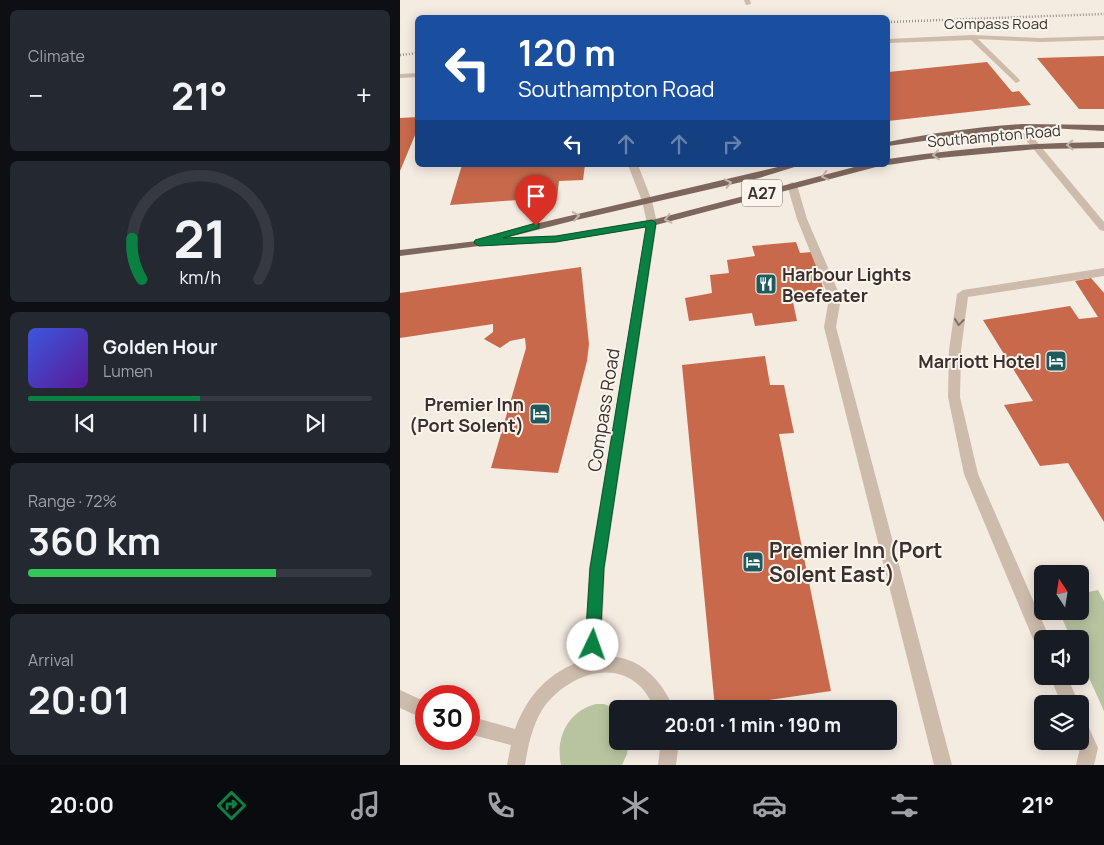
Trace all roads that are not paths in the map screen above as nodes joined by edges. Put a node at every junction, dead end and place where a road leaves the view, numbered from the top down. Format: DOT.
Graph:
graph roads {
  1 [pos="972,37"];
  2 [pos="1104,38"];
  3 [pos="890,41"];
  4 [pos="415,74"];
  5 [pos="402,76"];
  6 [pos="1016,81"];
  7 [pos="1104,128"];
  8 [pos="915,139"];
  9 [pos="890,144"];
  10 [pos="1104,145"];
  11 [pos="1037,146"];
  12 [pos="890,162"];
  13 [pos="633,167"];
  14 [pos="788,167"];
  15 [pos="865,167"];
  16 [pos="792,185"];
  17 [pos="647,202"];
  18 [pos="652,223"];
  19 [pos="1104,228"];
  20 [pos="479,243"];
  21 [pos="400,253"];
  22 [pos="1104,272"];
  23 [pos="1038,630"];
  24 [pos="592,665"];
  25 [pos="400,699"];
  26 [pos="662,700"];
  27 [pos="415,706"];
  28 [pos="480,728"];
  29 [pos="520,739"];
  30 [pos="668,750"];
  31 [pos="1089,750"];
  32 [pos="516,765"];
  33 [pos="666,765"];
  34 [pos="943,765"];
  35 [pos="1085,765"];
  1 -- 2 [label="street, Compass Road"];
  1 -- 3 [label="street, Compass Road"];
  1 -- 6 [label="street"];
  4 -- 5 [label="street"];
  7 -- 8 [label="main road, Southampton Road"];
  8 -- 9 [label="main road, Southampton Road"];
  8 -- 11 [label="street"];
  10 -- 11 [label="main road, Southampton Road, one-way"];
  11 -- 12 [label="main road, Southampton Road, one-way"];
  11 -- 19 [label="street"];
  13 -- 17 [label="street, Compass Road"];
  17 -- 14 [label="main road, A27, one-way"];
  15 -- 16 [label="main road, A27, one-way"];
  16 -- 18 [label="main road, A27, one-way"];
  16 -- 34 [label="street"];
  17 -- 18 [label="street, Compass Road"];
  20 -- 17 [label="main road, A27, one-way"];
  18 -- 20 [label="main road, A27"];
  18 -- 24 [label="street, Compass Road"];
  20 -- 21 [label="main road, A27"];
  22 -- 23 [label="street, one-way"];
  24 -- 26 [label="street"];
  24 -- 29 [label="street"];
  25 -- 27 [label="street"];
  28 -- 29 [label="street"];
  29 -- 32 [label="street"];
  30 -- 33 [label="street"];
  31 -- 35 [label="street"];
}
